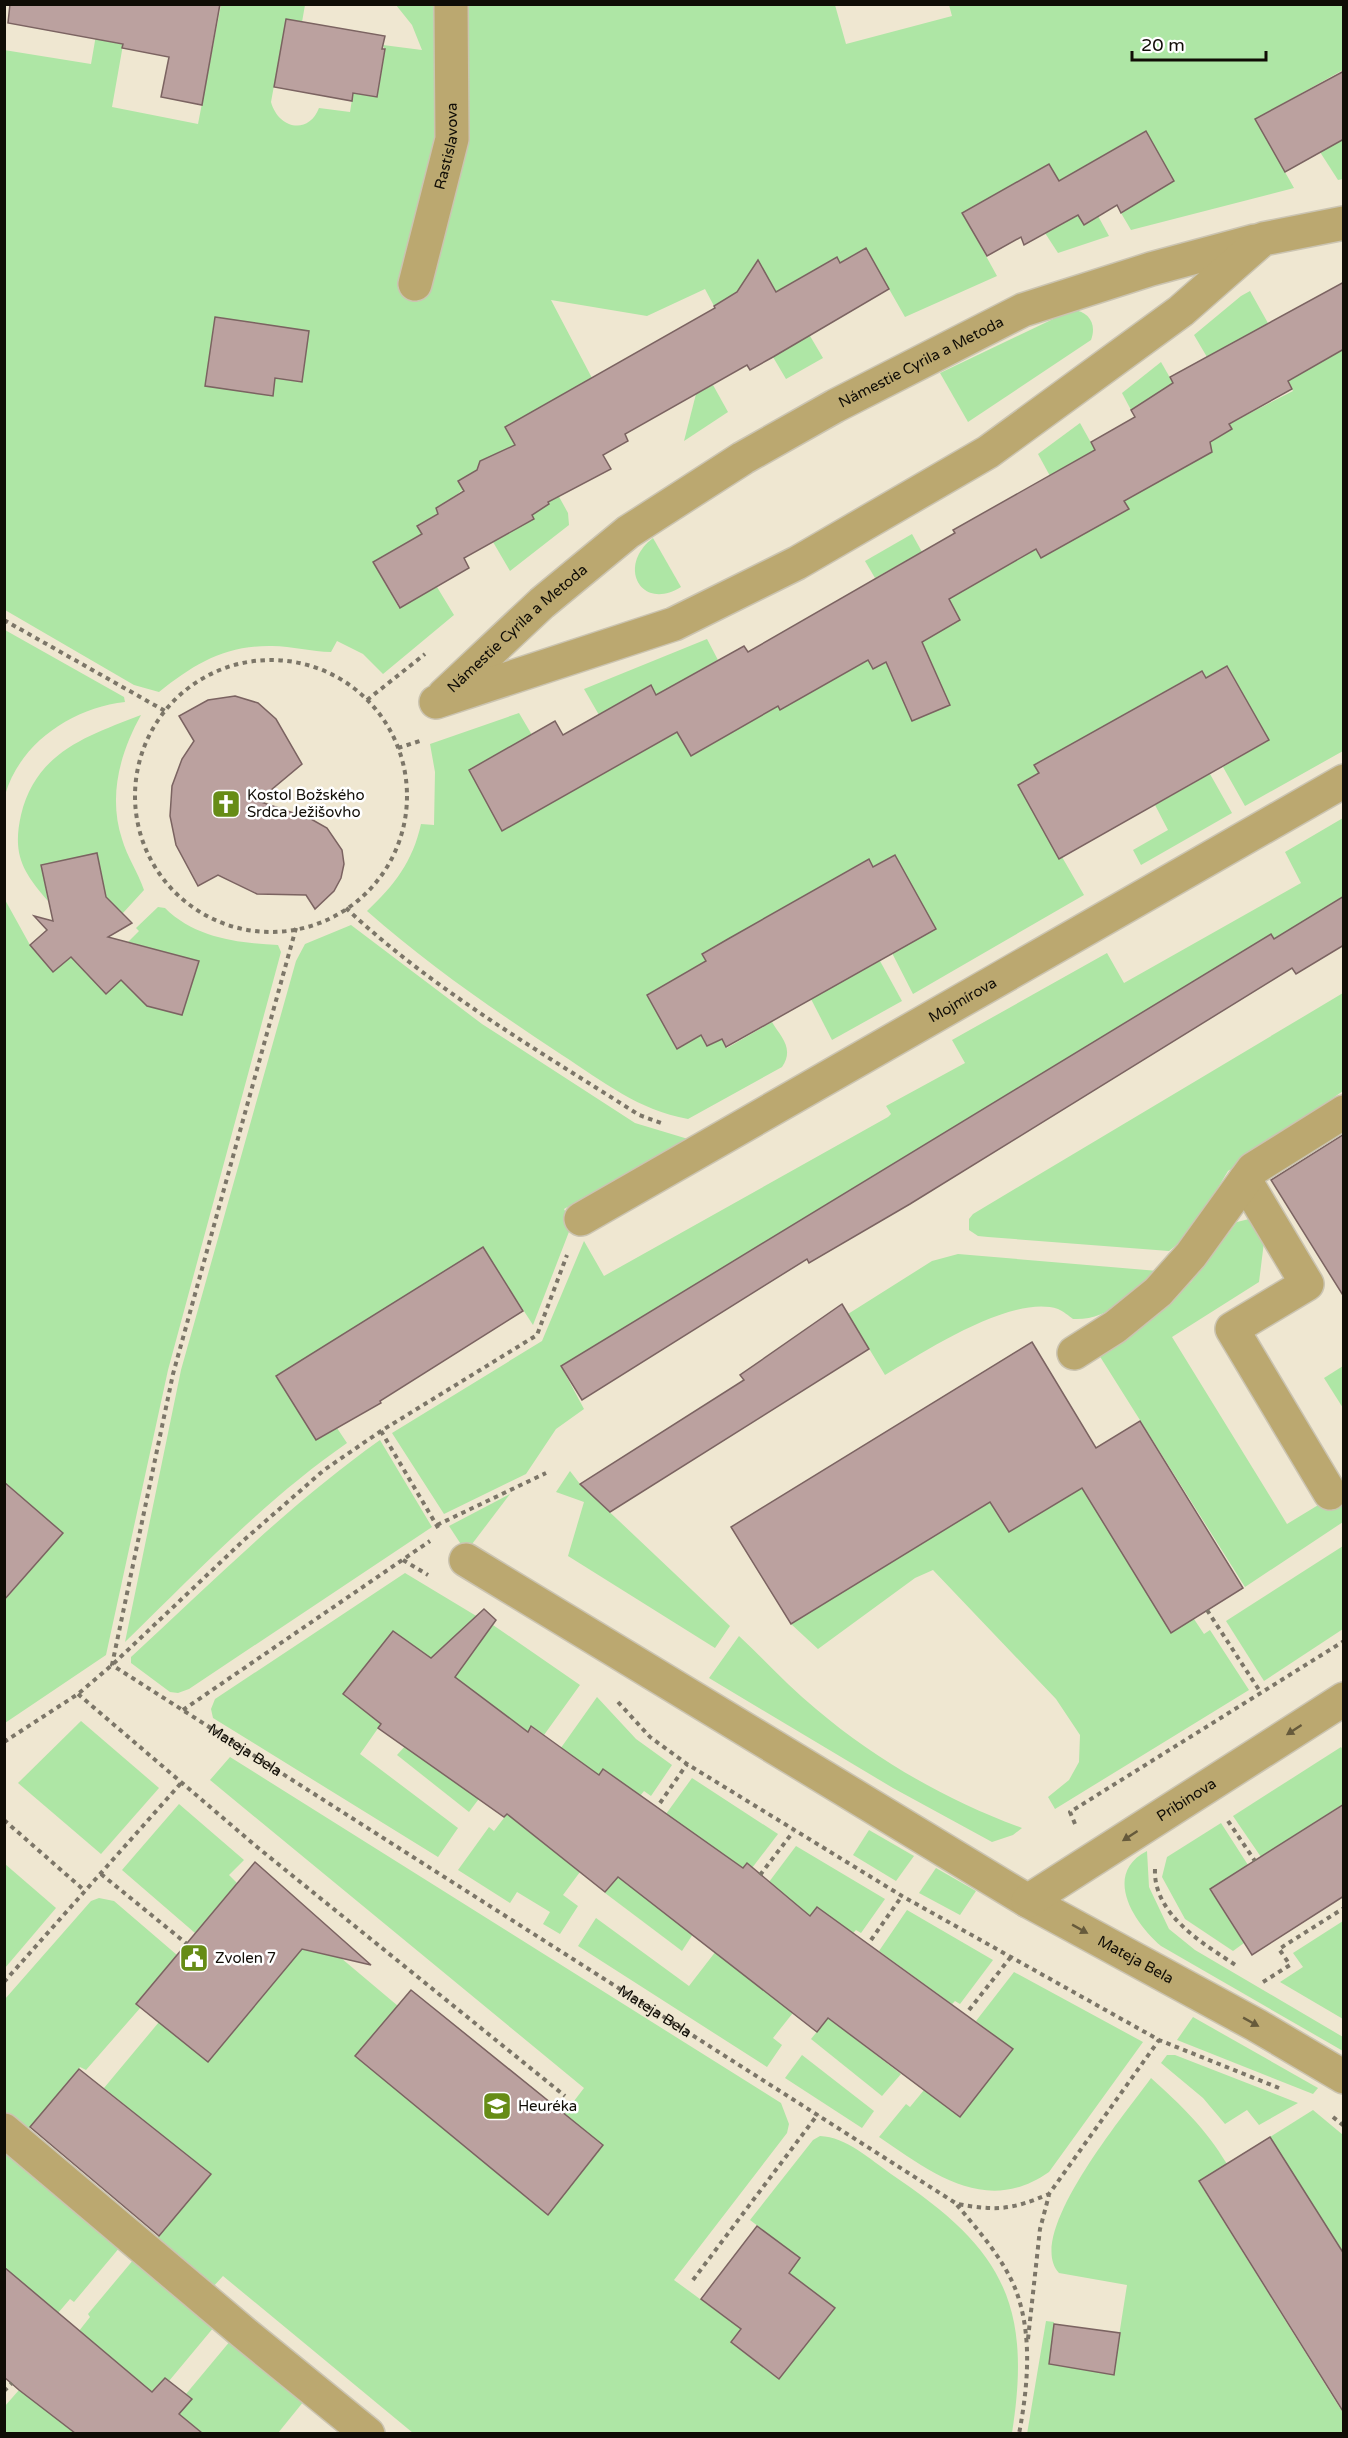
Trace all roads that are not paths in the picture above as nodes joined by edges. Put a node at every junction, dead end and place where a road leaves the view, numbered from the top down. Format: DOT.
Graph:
graph roads {
  1 [pos="451,4"];
  2 [pos="1344,223"];
  3 [pos="1263,239"];
  4 [pos="415,284"];
  5 [pos="1344,781"];
  6 [pos="1344,1112"];
  7 [pos="1245,1180"];
  8 [pos="581,1219"];
  9 [pos="1074,1353"];
  10 [pos="1330,1493"];
  11 [pos="466,1560"];
  12 [pos="1344,1699"];
  13 [pos="1028,1901"];
  14 [pos="1344,2077"];
  15 [pos="4,2130"];
  16 [pos="369,2433"];
  1 -- 4 [label="street, Rastislavova"];
  2 -- 3 [label="street, Námestie Cyrila a Metoda"];
  3 -- 3 [label="street, Námestie Cyrila a Metoda"];
  5 -- 8 [label="street, Mojmírova"];
  6 -- 7 [label="street"];
  7 -- 9 [label="street"];
  7 -- 10 [label="street"];
  11 -- 13 [label="street, Mateja Bela"];
  12 -- 13 [label="street, Pribinova, one-way"];
  13 -- 14 [label="street, Mateja Bela, one-way"];
  15 -- 16 [label="street"];
}
